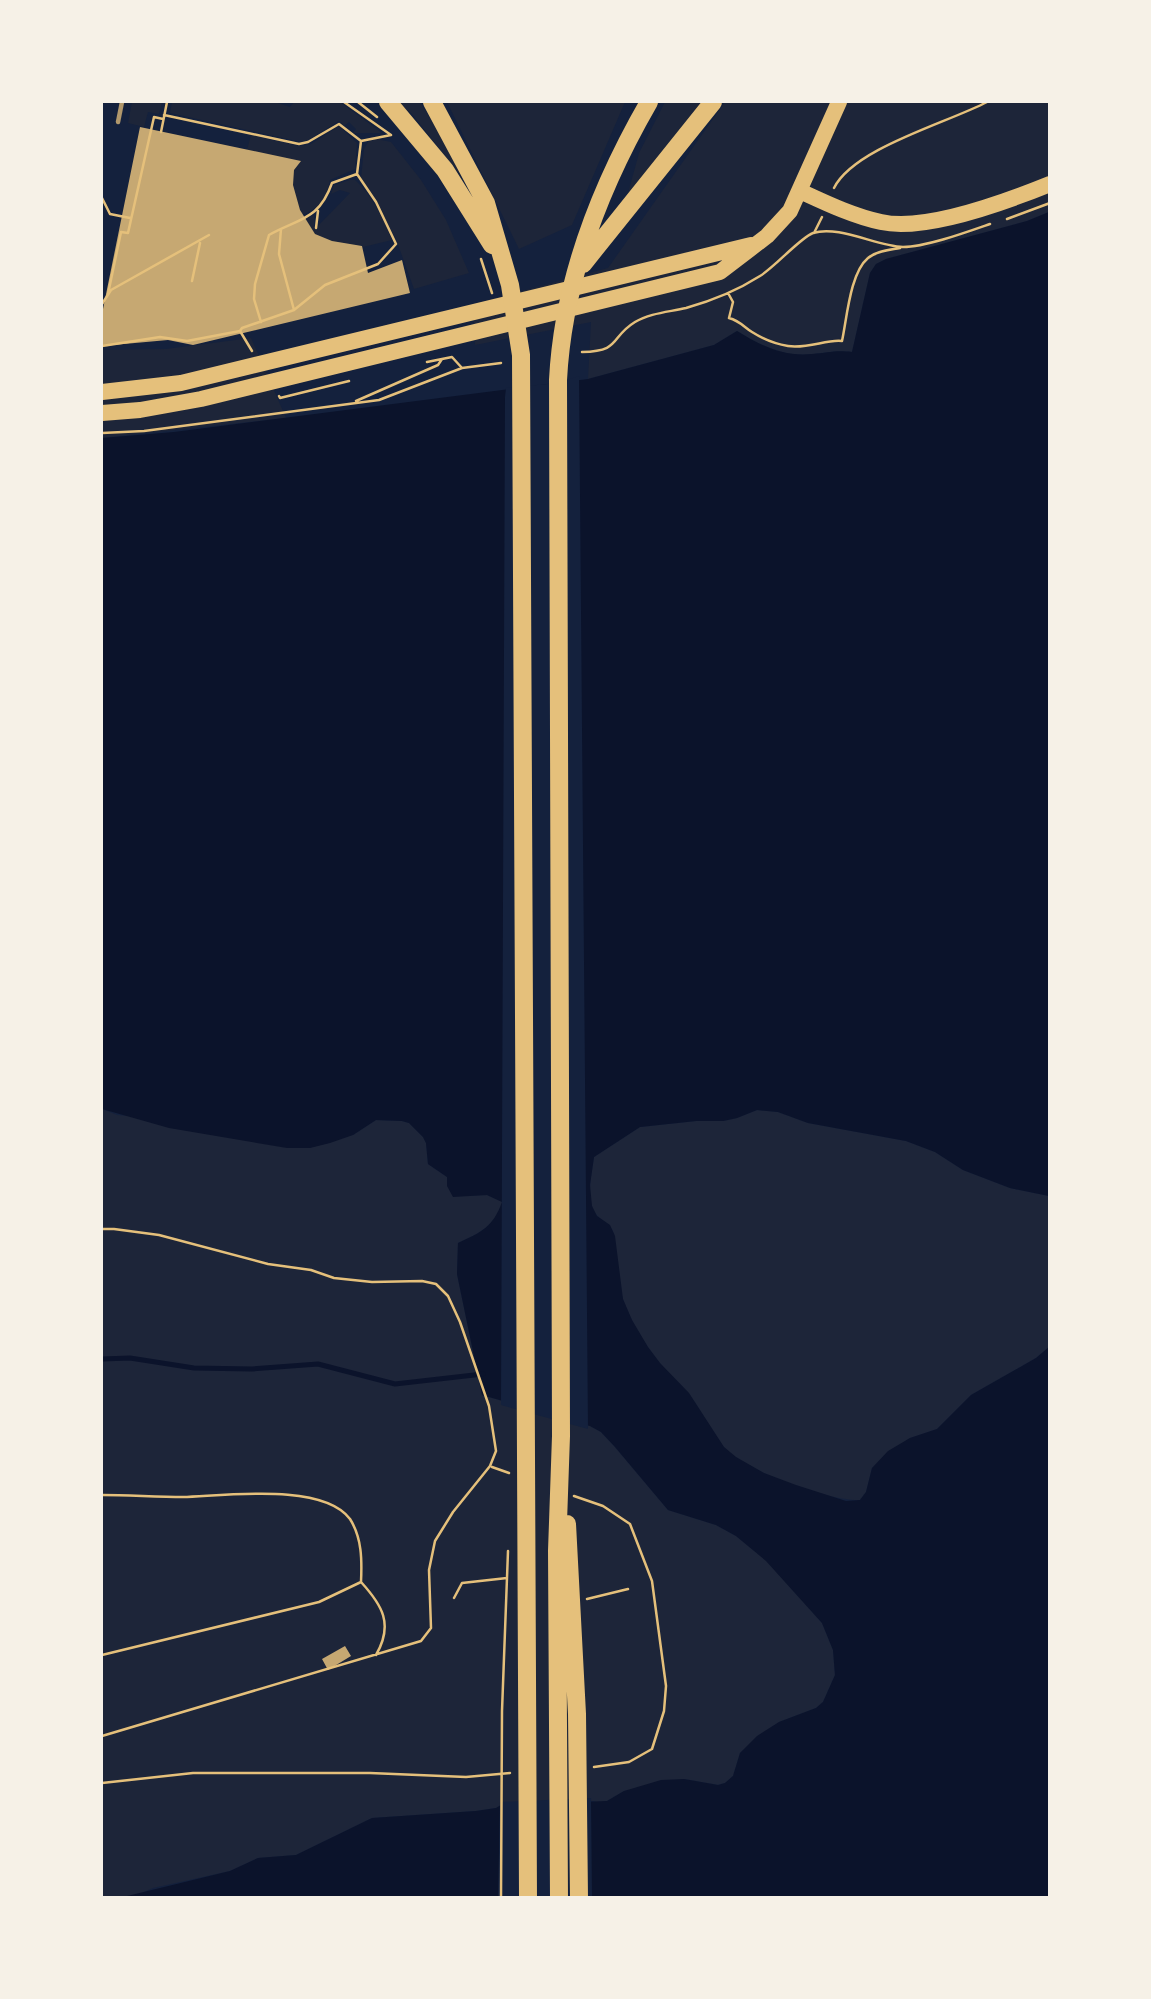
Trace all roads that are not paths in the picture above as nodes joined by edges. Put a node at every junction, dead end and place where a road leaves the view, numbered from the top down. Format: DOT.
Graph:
graph roads {
  1 [pos="122,102"];
  2 [pos="372,102"];
  3 [pos="388,102"];
  4 [pos="432,102"];
  5 [pos="638,102"];
  6 [pos="649,102"];
  7 [pos="713,102"];
  8 [pos="839,102"];
  9 [pos="118,122"];
  10 [pos="625,143"];
  11 [pos="431,151"];
  12 [pos="1049,184"];
  13 [pos="800,191"];
  14 [pos="757,243"];
  15 [pos="503,263"];
  16 [pos="576,272"];
  17 [pos="102,392"];
  18 [pos="102,413"];
  19 [pos="561,1436"];
  20 [pos="526,1793"];
  21 [pos="517,1898"];
  22 [pos="528,1898"];
  23 [pos="559,1898"];
  24 [pos="579,1898"];
  1 -- 9 [label="lane"];
  2 -- 11 [label="highway"];
  3 -- 11 [label="highway"];
  4 -- 15 [label="highway"];
  5 -- 10 [label="highway"];
  6 -- 10 [label="highway"];
  7 -- 16 [label="highway"];
  8 -- 13 [label="main road"];
  10 -- 16 [label="highway"];
  11 -- 15 [label="highway"];
  12 -- 13 [label="main road"];
  13 -- 14 [label="main road"];
  14 -- 17 [label="main road"];
  14 -- 18 [label="main road"];
  15 -- 20 [label="highway"];
  16 -- 19 [label="highway"];
  19 -- 23 [label="highway"];
  19 -- 24 [label="highway"];
  20 -- 21 [label="highway"];
  20 -- 22 [label="highway"];
}
